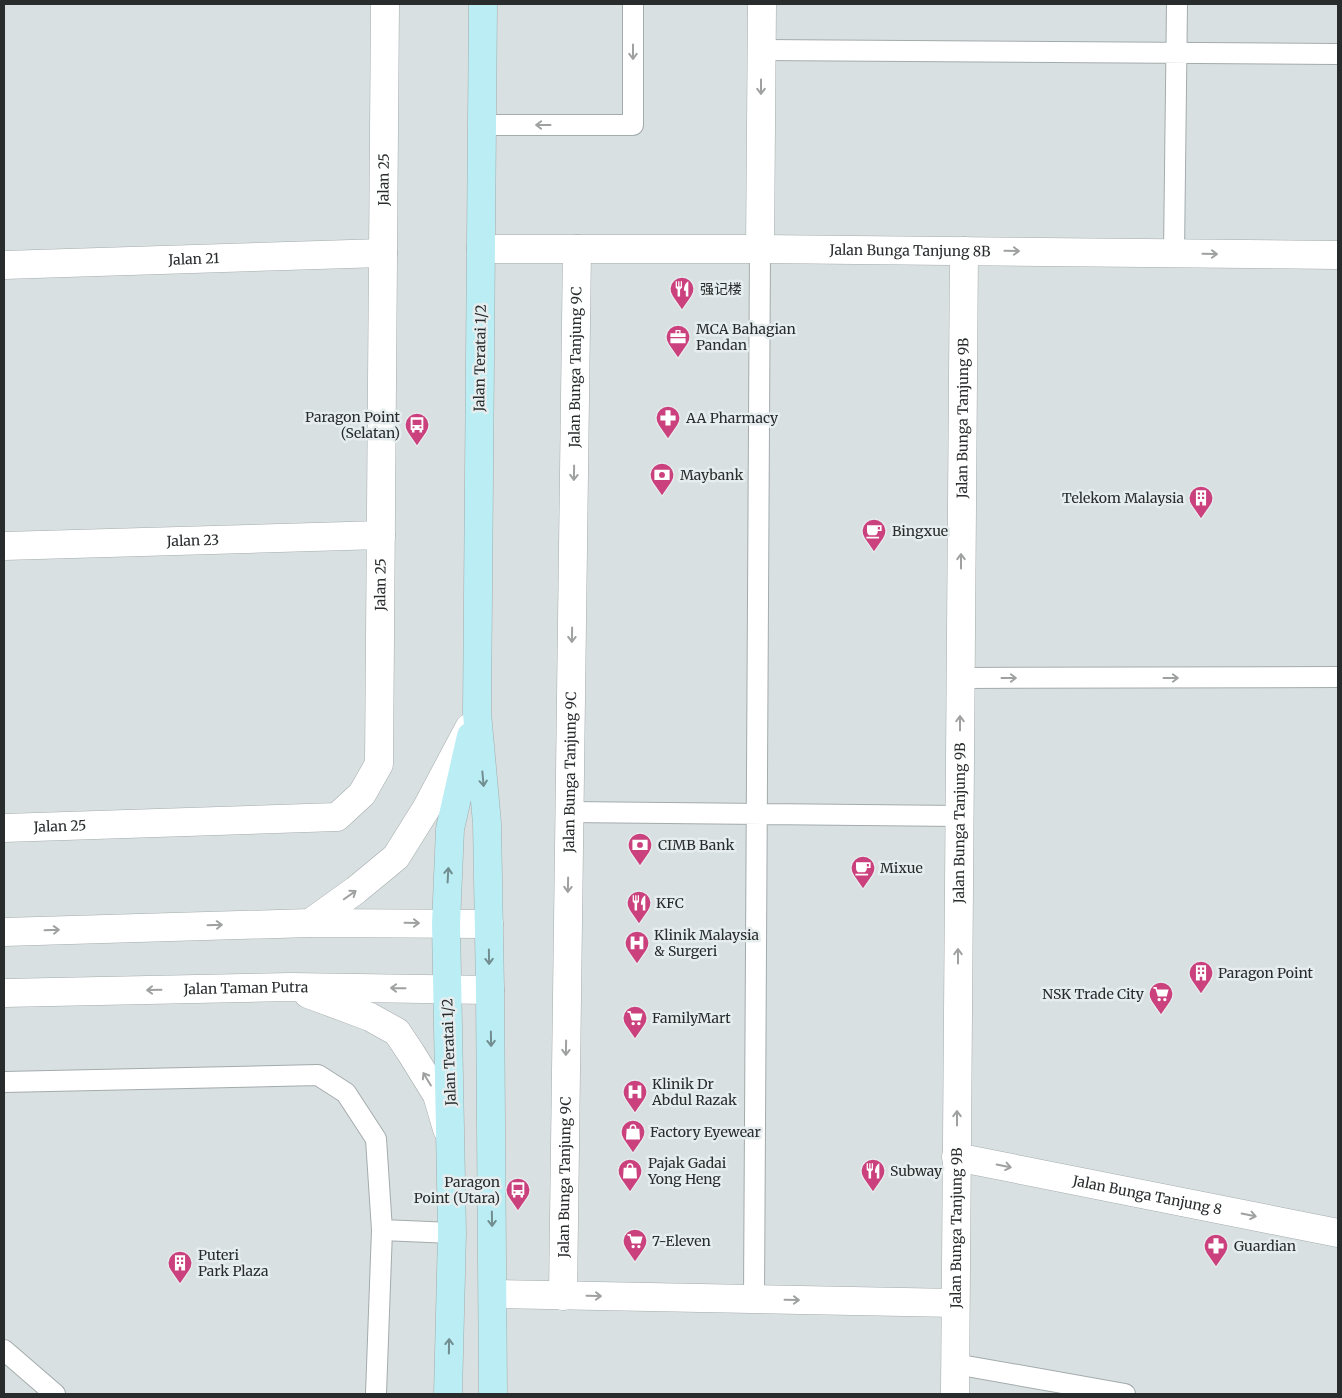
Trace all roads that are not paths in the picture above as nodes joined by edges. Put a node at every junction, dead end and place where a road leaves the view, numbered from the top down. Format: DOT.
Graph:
graph roads {
  1 [pos="385,4"];
  2 [pos="483,4"];
  3 [pos="632,4"];
  4 [pos="762,4"];
  5 [pos="1176,4"];
  6 [pos="761,50"];
  7 [pos="1176,53"];
  8 [pos="1338,54"];
  9 [pos="482,125"];
  10 [pos="481,249"];
  11 [pos="577,249"];
  12 [pos="760,249"];
  13 [pos="964,251"];
  14 [pos="384,253"];
  15 [pos="1174,253"];
  16 [pos="1338,255"];
  17 [pos="4,265"];
  18 [pos="381,535"];
  19 [pos="4,546"];
  20 [pos="1338,677"];
  21 [pos="960,678"];
  22 [pos="477,713"];
  23 [pos="569,812"];
  24 [pos="756,814"];
  25 [pos="959,816"];
  26 [pos="4,828"];
  27 [pos="310,922"];
  28 [pos="446,924"];
  29 [pos="489,924"];
  30 [pos="4,932"];
  31 [pos="290,987"];
  32 [pos="447,989"];
  33 [pos="490,990"];
  34 [pos="4,993"];
  35 [pos="4,1082"];
  36 [pos="451,1140"];
  37 [pos="956,1156"];
  38 [pos="382,1230"];
  39 [pos="452,1233"];
  40 [pos="1338,1233"];
  41 [pos="493,1294"];
  42 [pos="563,1296"];
  43 [pos="754,1299"];
  44 [pos="955,1303"];
  45 [pos="4,1350"];
  46 [pos="955,1364"];
  47 [pos="55,1394"];
  48 [pos="376,1394"];
  49 [pos="448,1394"];
  50 [pos="493,1394"];
  51 [pos="955,1394"];
  52 [pos="1125,1394"];
  1 -- 14 [label="street, Jalan 25"];
  2 -- 9 [label="main road, Jalan Teratai 1/2"];
  3 -- 9 [label="lane, one-way"];
  4 -- 6 [label="street"];
  5 -- 7 [label="lane"];
  6 -- 7 [label="lane"];
  6 -- 12 [label="street, one-way"];
  7 -- 8 [label="lane"];
  7 -- 15 [label="lane"];
  9 -- 10 [label="main road, Jalan Teratai 1/2"];
  10 -- 11 [label="street, Jalan Bunga Tanjung 8B"];
  10 -- 22 [label="main road, Jalan Teratai 1/2"];
  11 -- 12 [label="street, Jalan Bunga Tanjung 8B"];
  11 -- 23 [label="street, Jalan Bunga Tanjung 9C, one-way"];
  12 -- 13 [label="street, Jalan Bunga Tanjung 8B"];
  12 -- 24 [label="lane"];
  13 -- 15 [label="street, Jalan Bunga Tanjung 8B, one-way"];
  21 -- 13 [label="street, Jalan Bunga Tanjung 9B, one-way"];
  14 -- 17 [label="street, Jalan 21"];
  14 -- 18 [label="street, Jalan 25"];
  15 -- 16 [label="street, Jalan Bunga Tanjung 8B, one-way"];
  18 -- 19 [label="street, Jalan 23"];
  18 -- 26 [label="street, Jalan 25"];
  21 -- 20 [label="lane, one-way"];
  25 -- 21 [label="street, Jalan Bunga Tanjung 9B, one-way"];
  27 -- 22 [label="street, one-way"];
  28 -- 22 [label="main road, Jalan Teratai 1/2, one-way"];
  22 -- 29 [label="main road, Jalan Teratai 1/2, one-way"];
  23 -- 24 [label="lane"];
  23 -- 42 [label="street, Jalan Bunga Tanjung 9C, one-way"];
  24 -- 25 [label="lane"];
  24 -- 43 [label="lane"];
  37 -- 25 [label="street, Jalan Bunga Tanjung 9B, one-way"];
  27 -- 28 [label="street, one-way"];
  30 -- 27 [label="street, one-way"];
  28 -- 29 [label="street"];
  28 -- 32 [label="main road, Jalan Teratai 1/2"];
  29 -- 33 [label="main road, Jalan Teratai 1/2, one-way"];
  32 -- 31 [label="street, Jalan Taman Putra, one-way"];
  31 -- 34 [label="street, Jalan Taman Putra, one-way"];
  36 -- 31 [label="street, one-way"];
  32 -- 33 [label="street, Jalan Taman Putra"];
  32 -- 36 [label="main road, Jalan Teratai 1/2"];
  33 -- 41 [label="main road, Jalan Teratai 1/2, one-way"];
  35 -- 38 [label="lane"];
  36 -- 39 [label="main road, Jalan Teratai 1/2"];
  37 -- 40 [label="street, Jalan Bunga Tanjung 8, one-way"];
  37 -- 44 [label="street, Jalan Bunga Tanjung 9B"];
  38 -- 39 [label="lane"];
  38 -- 48 [label="lane"];
  49 -- 39 [label="main road, Jalan Teratai 1/2, one-way"];
  41 -- 42 [label="street"];
  41 -- 50 [label="main road, Jalan Teratai 1/2"];
  42 -- 43 [label="street, one-way"];
  43 -- 44 [label="street, one-way"];
  44 -- 46 [label="street, Jalan Bunga Tanjung 9B"];
  45 -- 47 [label="lane"];
  46 -- 51 [label="street, Jalan Bunga Tanjung 9B"];
  46 -- 52 [label="lane"];
}
